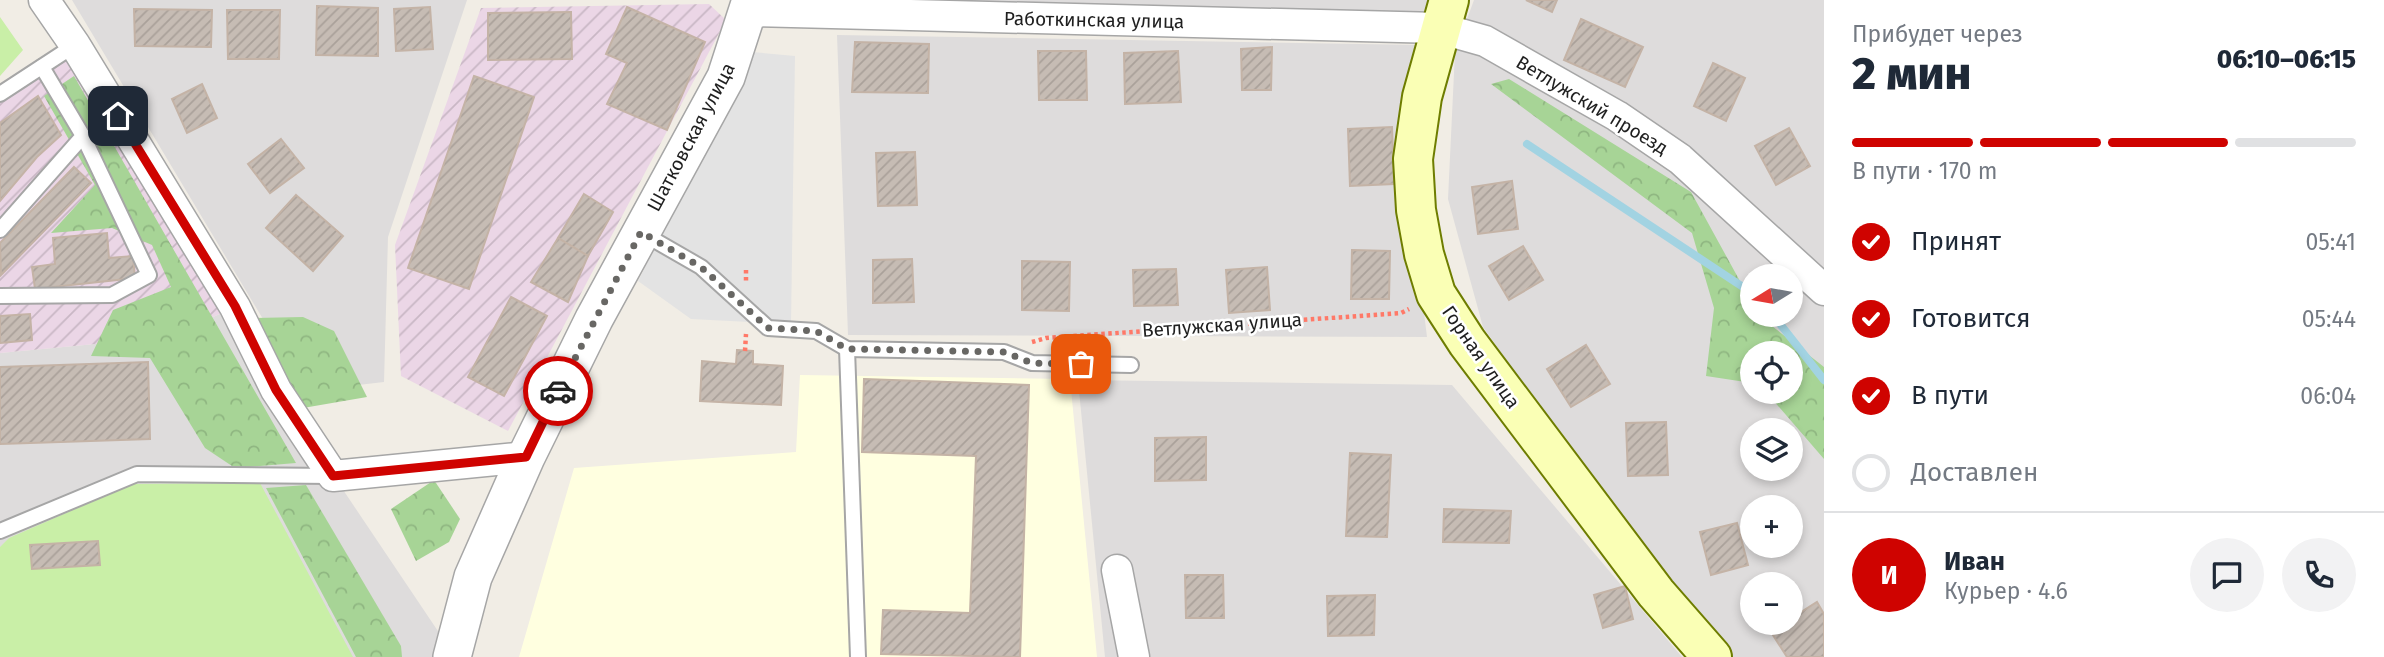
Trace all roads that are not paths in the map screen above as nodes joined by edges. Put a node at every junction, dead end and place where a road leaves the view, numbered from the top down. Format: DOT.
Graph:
graph roads {
  1 [pos="44,0"];
  2 [pos="750,6"];
  3 [pos="1444,14"];
  4 [pos="75,45"];
  5 [pos="42,66"];
  6 [pos="0,94"];
  7 [pos="83,136"];
  8 [pos="0,230"];
  9 [pos="641,232"];
  10 [pos="1824,290"];
  11 [pos="0,296"];
  12 [pos="847,349"];
  13 [pos="1131,365"];
  14 [pos="526,457"];
  15 [pos="333,476"];
  16 [pos="0,531"];
  17 [pos="1116,570"];
  18 [pos="452,655"];
  19 [pos="858,657"];
  20 [pos="1134,657"];
  21 [pos="1712,657"];
  1 -- 4 [label="street"];
  2 -- 3 [label="street, Работкинская улица"];
  2 -- 9 [label="street, Шатковская улица"];
  3 -- 10 [label="street, Ветлужский проезд"];
  3 -- 21 [label="main road, Горная улица"];
  4 -- 5 [label="lane"];
  4 -- 15 [label="street"];
  5 -- 6 [label="lane"];
  5 -- 7 [label="lane"];
  7 -- 8 [label="lane"];
  7 -- 11 [label="lane"];
  9 -- 12 [label="lane, Ветлужская улица"];
  9 -- 14 [label="street, Шатковская улица"];
  12 -- 13 [label="lane, Ветлужская улица"];
  12 -- 19 [label="lane"];
  14 -- 15 [label="street"];
  14 -- 18 [label="street, Шатковская улица"];
  15 -- 16 [label="lane"];
  17 -- 20 [label="street"];
}
